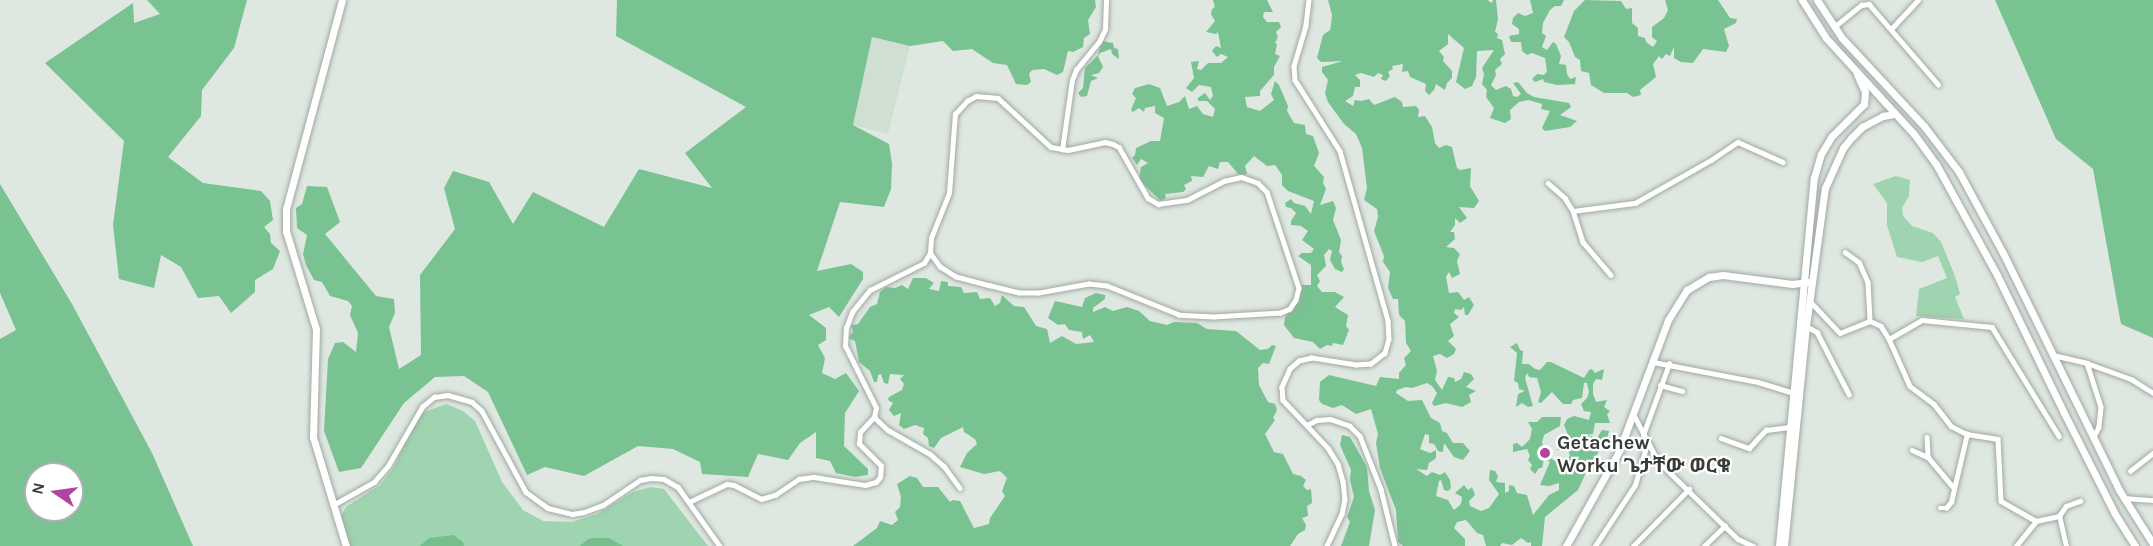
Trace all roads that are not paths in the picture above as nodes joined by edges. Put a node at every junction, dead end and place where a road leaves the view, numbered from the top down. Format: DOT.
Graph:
graph roads {
  1 [pos="342,0"];
  2 [pos="1106,0"];
  3 [pos="1309,0"];
  4 [pos="1802,0"];
  5 [pos="1817,0"];
  6 [pos="1918,0"];
  7 [pos="1834,27"];
  8 [pos="1892,28"];
  9 [pos="1860,57"];
  10 [pos="1854,68"];
  11 [pos="1938,84"];
  12 [pos="1894,114"];
  13 [pos="1924,126"];
  14 [pos="1914,134"];
  15 [pos="1062,150"];
  16 [pos="1783,162"];
  17 [pos="1548,183"];
  18 [pos="1573,210"];
  19 [pos="1845,252"];
  20 [pos="930,254"];
  21 [pos="1611,275"];
  22 [pos="1808,282"];
  23 [pos="1809,300"];
  24 [pos="1870,321"];
  25 [pos="1806,326"];
  26 [pos="1889,339"];
  27 [pos="1800,351"];
  28 [pos="2053,355"];
  29 [pos="1653,362"];
  30 [pos="2087,363"];
  31 [pos="1669,364"];
  32 [pos="1660,385"];
  33 [pos="1682,391"];
  34 [pos="1794,393"];
  35 [pos="2153,393"];
  36 [pos="1849,394"];
  37 [pos="1634,415"];
  38 [pos="874,417"];
  39 [pos="1307,425"];
  40 [pos="1790,427"];
  41 [pos="1967,434"];
  42 [pos="1643,436"];
  43 [pos="2059,436"];
  44 [pos="1927,437"];
  45 [pos="2094,437"];
  46 [pos="1721,438"];
  47 [pos="1647,444"];
  48 [pos="1912,450"];
  49 [pos="2153,453"];
  50 [pos="1928,457"];
  51 [pos="2130,471"];
  52 [pos="960,488"];
  53 [pos="1953,488"];
  54 [pos="1689,489"];
  55 [pos="2123,498"];
  56 [pos="1787,499"];
  57 [pos="2153,500"];
  58 [pos="2080,501"];
  59 [pos="689,502"];
  60 [pos="333,505"];
  61 [pos="1940,508"];
  62 [pos="2059,516"];
  63 [pos="2036,521"];
  64 [pos="1725,526"];
  65 [pos="2153,544"];
  66 [pos="346,546"];
  67 [pos="720,546"];
  68 [pos="1327,546"];
  69 [pos="1395,546"];
  70 [pos="1566,546"];
  71 [pos="1595,546"];
  72 [pos="1633,546"];
  73 [pos="1704,546"];
  74 [pos="1753,546"];
  75 [pos="1779,546"];
  76 [pos="1784,546"];
  77 [pos="2016,546"];
  78 [pos="2066,546"];
  79 [pos="2135,546"];
  1 -- 60 [label="main road"];
  2 -- 15 [label="street"];
  3 -- 39 [label="street"];
  4 -- 10 [label="main road"];
  5 -- 7 [label="main road"];
  6 -- 8 [label="street"];
  7 -- 8 [label="street"];
  7 -- 9 [label="main road"];
  8 -- 11 [label="street"];
  9 -- 10 [label="main road"];
  9 -- 13 [label="main road"];
  10 -- 12 [label="main road"];
  10 -- 22 [label="main road"];
  12 -- 14 [label="main road"];
  12 -- 22 [label="main road"];
  13 -- 14 [label="main road"];
  13 -- 28 [label="main road"];
  14 -- 79 [label="main road"];
  15 -- 20 [label="street"];
  15 -- 20 [label="street"];
  16 -- 18 [label="street"];
  17 -- 18 [label="street"];
  18 -- 21 [label="street"];
  19 -- 24 [label="street"];
  20 -- 38 [label="street"];
  22 -- 23 [label="main road"];
  22 -- 27 [label="main road"];
  22 -- 29 [label="main road"];
  23 -- 24 [label="street"];
  23 -- 25 [label="main road"];
  24 -- 26 [label="street"];
  25 -- 27 [label="main road"];
  25 -- 36 [label="street"];
  26 -- 41 [label="street"];
  26 -- 43 [label="street"];
  27 -- 34 [label="main road"];
  27 -- 56 [label="main road"];
  28 -- 30 [label="street"];
  28 -- 45 [label="main road"];
  29 -- 31 [label="street"];
  29 -- 37 [label="main road"];
  30 -- 35 [label="street"];
  30 -- 45 [label="street"];
  31 -- 32 [label="street"];
  31 -- 34 [label="street"];
  32 -- 33 [label="street"];
  32 -- 42 [label="street"];
  34 -- 40 [label="main road"];
  37 -- 42 [label="street"];
  37 -- 70 [label="main road"];
  38 -- 52 [label="street"];
  38 -- 59 [label="street"];
  39 -- 68 [label="street"];
  39 -- 69 [label="street"];
  40 -- 46 [label="street"];
  40 -- 56 [label="main road"];
  41 -- 53 [label="street"];
  41 -- 63 [label="street"];
  42 -- 47 [label="street"];
  44 -- 50 [label="street"];
  45 -- 55 [label="main road"];
  47 -- 54 [label="street"];
  47 -- 71 [label="street"];
  48 -- 50 [label="street"];
  49 -- 51 [label="street"];
  50 -- 53 [label="street"];
  53 -- 61 [label="street"];
  54 -- 64 [label="street"];
  54 -- 72 [label="street"];
  55 -- 57 [label="street"];
  55 -- 65 [label="main road"];
  56 -- 75 [label="main road"];
  56 -- 76 [label="main road"];
  58 -- 62 [label="street"];
  59 -- 60 [label="street"];
  59 -- 67 [label="street"];
  60 -- 66 [label="main road"];
  62 -- 63 [label="street"];
  62 -- 78 [label="street"];
  63 -- 77 [label="street"];
  64 -- 73 [label="street"];
  64 -- 74 [label="street"];
}
